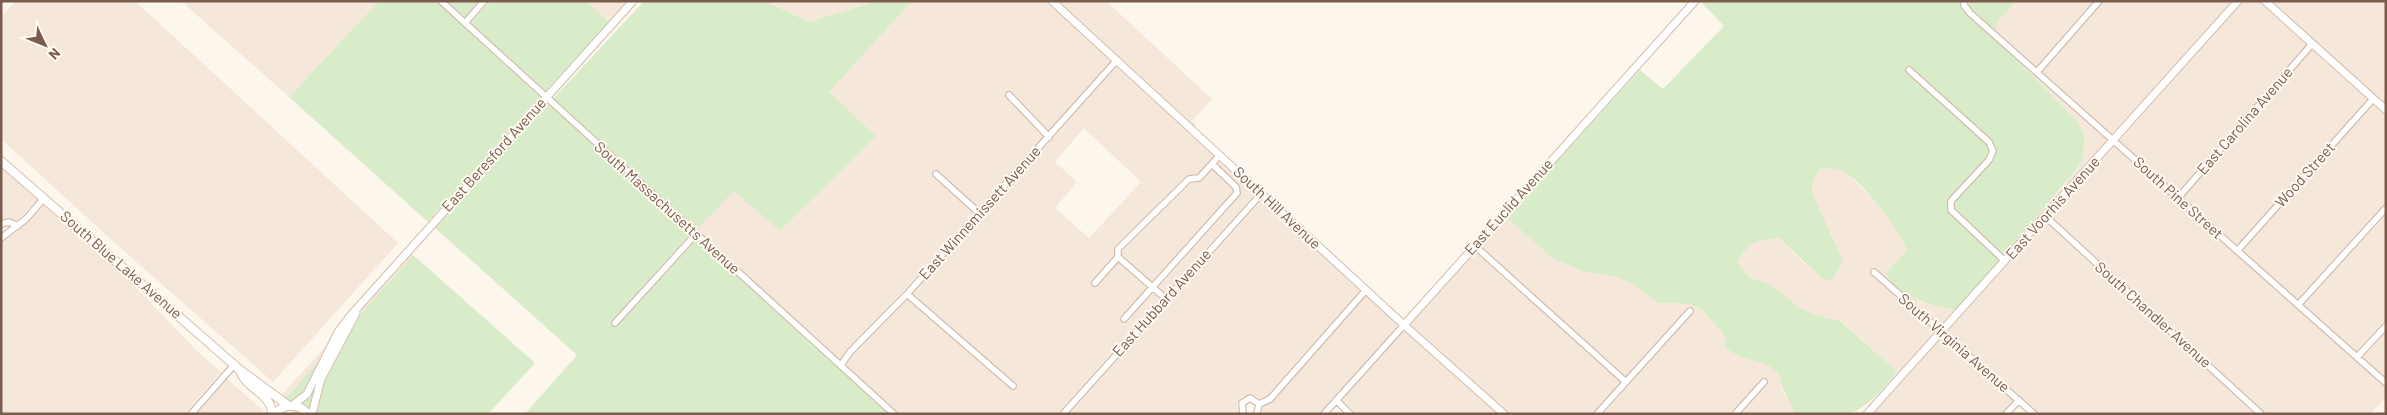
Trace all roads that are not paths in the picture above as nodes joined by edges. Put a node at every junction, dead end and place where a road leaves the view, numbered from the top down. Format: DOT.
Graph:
graph roads {
  1 [pos="441,1"];
  2 [pos="484,1"];
  3 [pos="633,1"];
  4 [pos="1052,1"];
  5 [pos="1695,1"];
  6 [pos="1964,1"];
  7 [pos="2099,1"];
  8 [pos="2238,1"];
  9 [pos="2265,1"];
  10 [pos="465,23"];
  11 [pos="2312,44"];
  12 [pos="1117,60"];
  13 [pos="1909,70"];
  14 [pos="2037,72"];
  15 [pos="1009,95"];
  16 [pos="546,97"];
  17 [pos="2373,99"];
  18 [pos="2386,110"];
  19 [pos="1049,137"];
  20 [pos="2114,141"];
  21 [pos="1220,155"];
  22 [pos="1,162"];
  23 [pos="1212,164"];
  24 [pos="936,174"];
  25 [pos="1262,193"];
  26 [pos="44,198"];
  27 [pos="2178,198"];
  28 [pos="2386,208"];
  29 [pos="979,213"];
  30 [pos="2046,216"];
  31 [pos="1,224"];
  32 [pos="18,226"];
  33 [pos="696,234"];
  34 [pos="1,238"];
  35 [pos="1475,246"];
  36 [pos="2237,251"];
  37 [pos="1118,257"];
  38 [pos="2005,260"];
  39 [pos="1874,272"];
  40 [pos="1095,283"];
  41 [pos="1152,288"];
  42 [pos="1366,290"];
  43 [pos="907,294"];
  44 [pos="1166,300"];
  45 [pos="2298,305"];
  46 [pos="357,310"];
  47 [pos="1690,311"];
  48 [pos="1124,320"];
  49 [pos="615,323"];
  50 [pos="1404,325"];
  51 [pos="2386,326"];
  52 [pos="1941,332"];
  53 [pos="2357,358"];
  54 [pos="841,365"];
  55 [pos="237,368"];
  56 [pos="1626,382"];
  57 [pos="1764,382"];
  58 [pos="2386,383"];
  59 [pos="1013,386"];
  60 [pos="1336,400"];
  61 [pos="2019,400"];
  62 [pos="1259,404"];
  63 [pos="291,406"];
  64 [pos="191,414"];
  65 [pos="274,414"];
  66 [pos="308,414"];
  67 [pos="312,414"];
  68 [pos="894,414"];
  69 [pos="1063,414"];
  70 [pos="1243,414"];
  71 [pos="1257,414"];
  72 [pos="1324,414"];
  73 [pos="1350,414"];
  74 [pos="1504,414"];
  75 [pos="1597,414"];
  76 [pos="1735,414"];
  77 [pos="1867,414"];
  78 [pos="2006,414"];
  79 [pos="2034,414"];
  80 [pos="2262,414"];
  1 -- 10 [label="street, South Massachusetts Avenue"];
  2 -- 10 [label="street"];
  3 -- 16 [label="street, East Beresford Avenue"];
  4 -- 12 [label="street, South Hill Avenue"];
  5 -- 35 [label="street, East Euclid Avenue"];
  6 -- 14 [label="street, South Pine Street"];
  7 -- 14 [label="street"];
  8 -- 20 [label="street, East Voorhis Avenue"];
  9 -- 11 [label="street"];
  10 -- 16 [label="street, South Massachusetts Avenue"];
  11 -- 17 [label="street"];
  11 -- 27 [label="street, East Carolina Avenue"];
  12 -- 19 [label="street, East Winnemissett Avenue"];
  12 -- 21 [label="street, South Hill Avenue"];
  13 -- 38 [label="street"];
  14 -- 20 [label="street, South Pine Street"];
  15 -- 19 [label="street"];
  16 -- 33 [label="street, South Massachusetts Avenue"];
  16 -- 46 [label="street, East Beresford Avenue"];
  17 -- 18 [label="street"];
  17 -- 36 [label="street, Wood Street"];
  19 -- 29 [label="street, East Winnemissett Avenue"];
  20 -- 27 [label="street, South Pine Street"];
  20 -- 30 [label="street, East Voorhis Avenue"];
  21 -- 23 [label="street"];
  21 -- 25 [label="street, South Hill Avenue"];
  22 -- 26 [label="main road, South Blue Lake Avenue"];
  23 -- 37 [label="street"];
  23 -- 41 [label="street"];
  24 -- 29 [label="street"];
  25 -- 42 [label="street, South Hill Avenue"];
  25 -- 44 [label="street, East Hubbard Avenue"];
  26 -- 32 [label="street"];
  26 -- 55 [label="main road, South Blue Lake Avenue"];
  27 -- 36 [label="street, South Pine Street"];
  28 -- 45 [label="street"];
  29 -- 43 [label="street, East Winnemissett Avenue"];
  30 -- 38 [label="street, East Voorhis Avenue"];
  30 -- 80 [label="street, South Chandler Avenue"];
  31 -- 32 [label="street"];
  32 -- 34 [label="street"];
  33 -- 49 [label="street"];
  33 -- 54 [label="street, South Massachusetts Avenue"];
  35 -- 50 [label="street, East Euclid Avenue"];
  35 -- 56 [label="street"];
  36 -- 45 [label="street, South Pine Street"];
  37 -- 40 [label="street"];
  37 -- 41 [label="street"];
  38 -- 52 [label="street, East Voorhis Avenue"];
  39 -- 52 [label="street, South Virginia Avenue"];
  41 -- 44 [label="street"];
  41 -- 48 [label="street"];
  42 -- 50 [label="street, South Hill Avenue"];
  42 -- 62 [label="street"];
  43 -- 54 [label="street, East Winnemissett Avenue"];
  43 -- 59 [label="street"];
  44 -- 69 [label="street, East Hubbard Avenue"];
  45 -- 53 [label="street, South Pine Street"];
  46 -- 63 [label="street, East Beresford Avenue"];
  46 -- 67 [label="street, East Beresford Avenue"];
  47 -- 56 [label="street"];
  50 -- 60 [label="street, East Euclid Avenue"];
  50 -- 74 [label="street, South Hill Avenue"];
  51 -- 53 [label="street"];
  52 -- 61 [label="street, South Virginia Avenue"];
  52 -- 77 [label="street, East Voorhis Avenue"];
  53 -- 58 [label="street, South Pine Street"];
  54 -- 68 [label="street, South Massachusetts Avenue"];
  55 -- 63 [label="main road, South Blue Lake Avenue"];
  55 -- 64 [label="street"];
  55 -- 65 [label="main road, South Blue Lake Avenue"];
  56 -- 75 [label="street"];
  57 -- 76 [label="street"];
  60 -- 72 [label="street, East Euclid Avenue"];
  60 -- 73 [label="street"];
  61 -- 78 [label="street"];
  61 -- 79 [label="street, South Virginia Avenue"];
  62 -- 70 [label="street"];
  62 -- 71 [label="street"];
  63 -- 65 [label="main road"];
  63 -- 66 [label="main road, South Blue Lake Avenue"];
}
